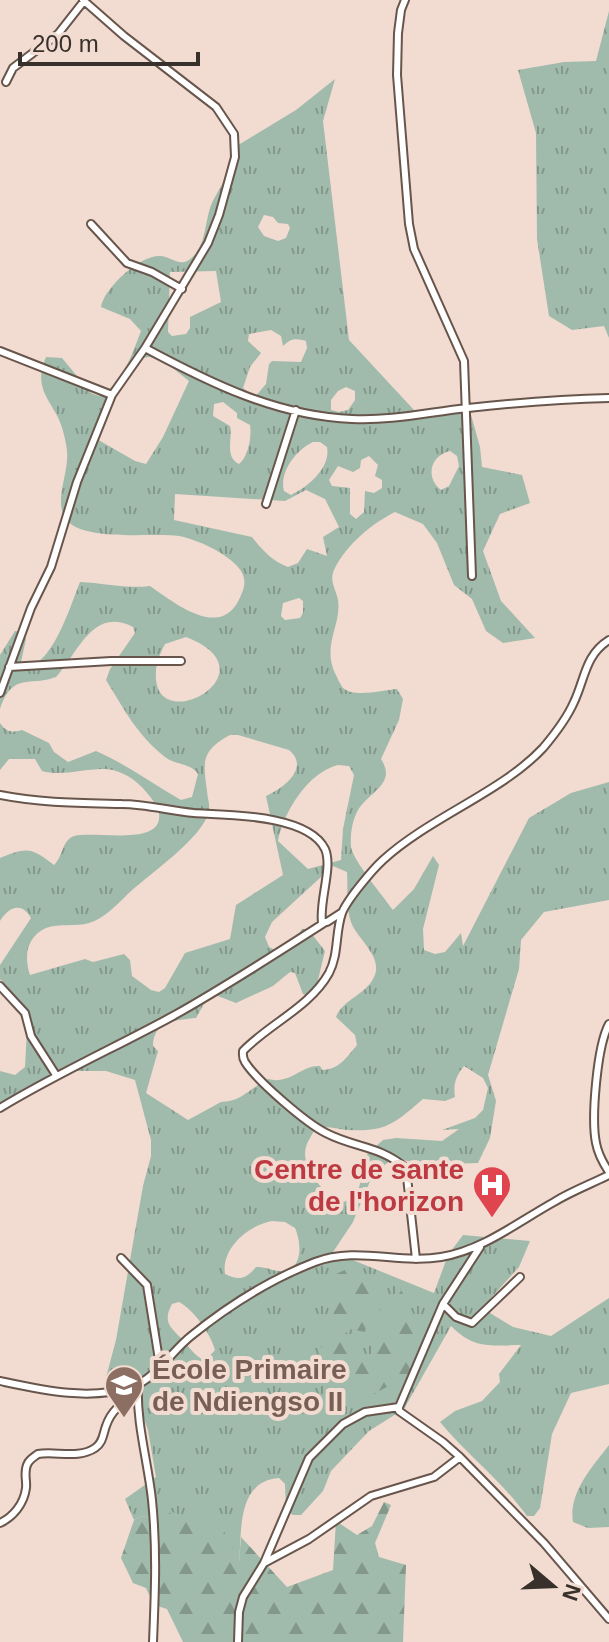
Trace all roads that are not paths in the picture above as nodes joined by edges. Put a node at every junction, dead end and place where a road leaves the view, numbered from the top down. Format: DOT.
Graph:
graph roads {
  1 [pos="405,0"];
  2 [pos="84,1"];
  3 [pos="6,82"];
  4 [pos="91,224"];
  5 [pos="182,289"];
  6 [pos="145,348"];
  7 [pos="0,351"];
  8 [pos="112,395"];
  9 [pos="609,398"];
  10 [pos="466,408"];
  11 [pos="296,410"];
  12 [pos="266,504"];
  13 [pos="472,576"];
  14 [pos="609,640"];
  15 [pos="181,661"];
  16 [pos="9,667"];
  17 [pos="0,693"];
  18 [pos="0,795"];
  19 [pos="343,912"];
  20 [pos="324,923"];
  21 [pos="0,986"];
  22 [pos="609,1024"];
  23 [pos="56,1075"];
  24 [pos="0,1108"];
  25 [pos="609,1174"];
  26 [pos="481,1245"];
  27 [pos="121,1258"];
  28 [pos="416,1259"];
  29 [pos="520,1277"];
  30 [pos="443,1304"];
  31 [pos="160,1366"];
  32 [pos="0,1381"];
  33 [pos="138,1384"];
  34 [pos="137,1395"];
  35 [pos="399,1407"];
  36 [pos="460,1457"];
  37 [pos="0,1523"];
  38 [pos="264,1563"];
  39 [pos="609,1619"];
  40 [pos="153,1642"];
  41 [pos="238,1642"];
  1 -- 10 [label="street"];
  2 -- 3 [label="street"];
  2 -- 5 [label="street"];
  4 -- 5 [label="street"];
  5 -- 6 [label="street"];
  6 -- 8 [label="street"];
  6 -- 11 [label="street"];
  7 -- 8 [label="street"];
  8 -- 16 [label="street"];
  9 -- 10 [label="street"];
  10 -- 11 [label="street"];
  10 -- 13 [label="street"];
  11 -- 12 [label="street"];
  14 -- 19 [label="street"];
  15 -- 16 [label="street"];
  16 -- 17 [label="street"];
  18 -- 20 [label="street"];
  19 -- 20 [label="street"];
  19 -- 28 [label="street"];
  20 -- 23 [label="street"];
  21 -- 23 [label="street"];
  22 -- 25 [label="street"];
  23 -- 24 [label="street"];
  25 -- 26 [label="street"];
  26 -- 28 [label="street"];
  26 -- 30 [label="street"];
  27 -- 31 [label="street"];
  28 -- 31 [label="street"];
  29 -- 30 [label="street"];
  30 -- 35 [label="street"];
  31 -- 33 [label="street"];
  32 -- 33 [label="street"];
  33 -- 34 [label="street"];
  34 -- 37 [label="street"];
  34 -- 40 [label="street"];
  35 -- 36 [label="street"];
  35 -- 38 [label="street"];
  36 -- 38 [label="street"];
  36 -- 39 [label="street"];
  38 -- 41 [label="street"];
}
